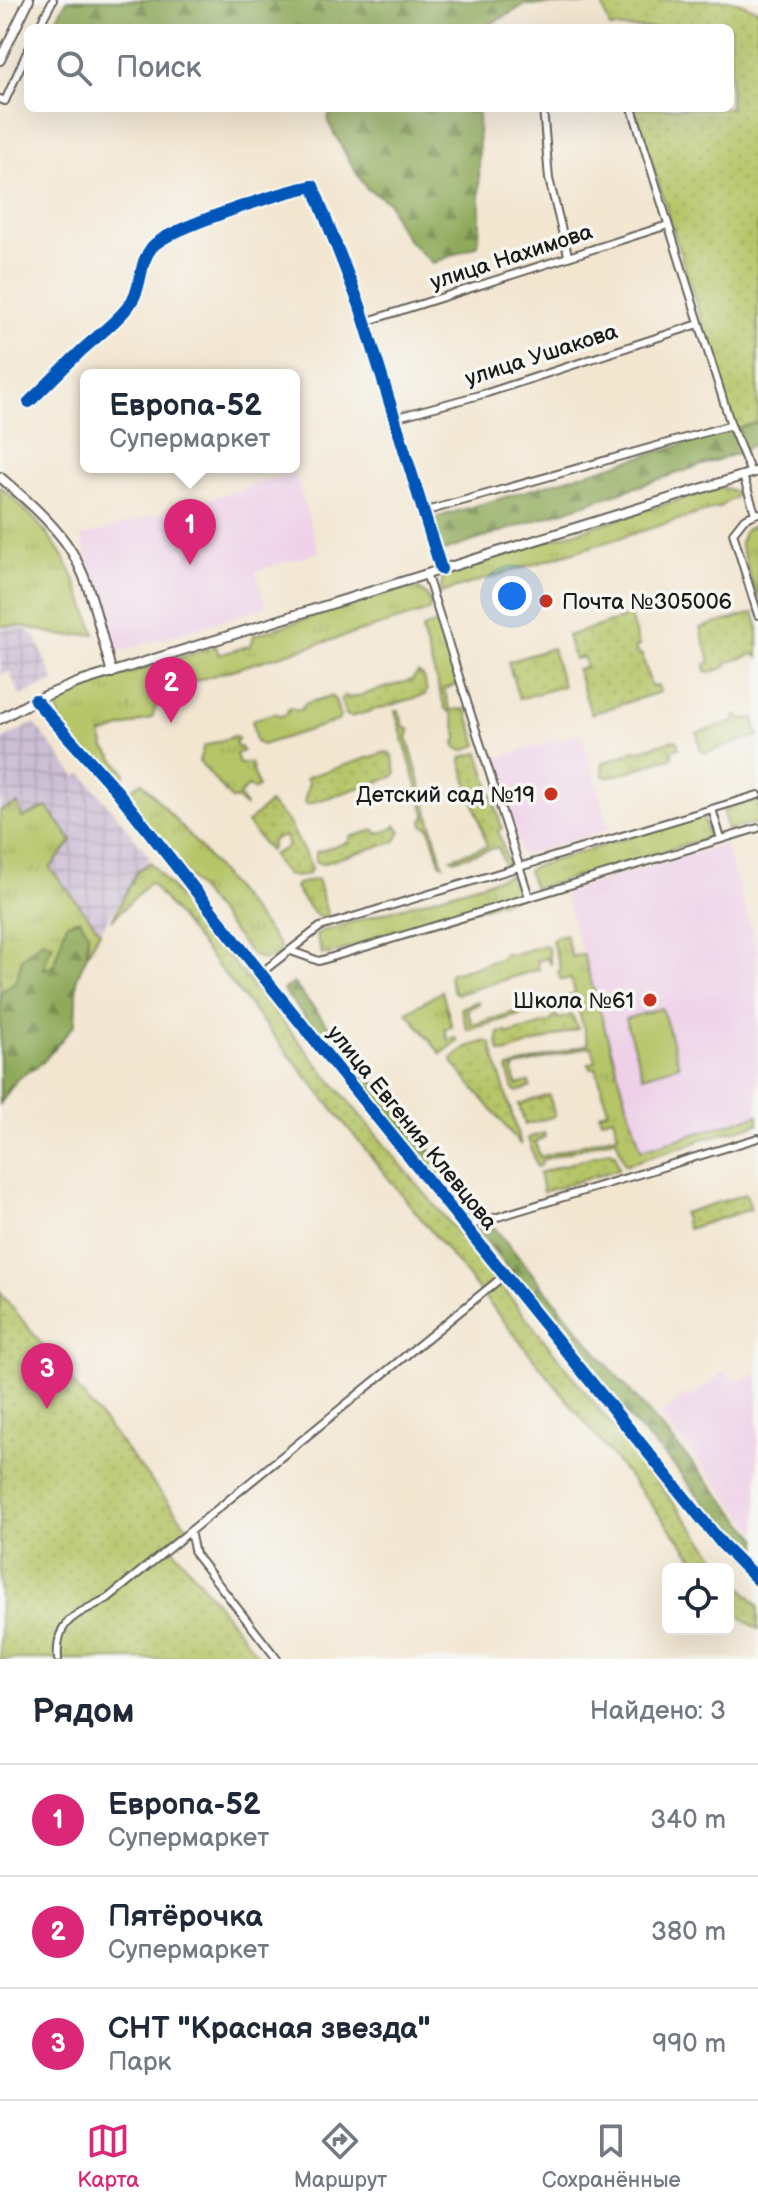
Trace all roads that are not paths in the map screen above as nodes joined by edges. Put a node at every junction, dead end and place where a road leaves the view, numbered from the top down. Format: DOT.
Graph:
graph roads {
  1 [pos="29,0"];
  2 [pos="53,0"];
  3 [pos="40,24"];
  4 [pos="24,59"];
  5 [pos="0,60"];
  6 [pos="0,99"];
  7 [pos="543,112"];
  8 [pos="633,112"];
  9 [pos="668,225"];
  10 [pos="568,255"];
  11 [pos="365,322"];
  12 [pos="699,324"];
  13 [pos="29,402"];
  14 [pos="394,418"];
  15 [pos="731,425"];
  16 [pos="751,473"];
  17 [pos="0,477"];
  18 [pos="423,512"];
  19 [pos="756,513"];
  20 [pos="441,569"];
  21 [pos="426,573"];
  22 [pos="758,615"];
  23 [pos="112,673"];
  24 [pos="35,700"];
  25 [pos="0,719"];
  26 [pos="758,795"];
  27 [pos="712,809"];
  28 [pos="758,828"];
  29 [pos="721,839"];
  30 [pos="519,867"];
  31 [pos="529,897"];
  32 [pos="291,951"];
  33 [pos="261,973"];
  34 [pos="758,1138"];
  35 [pos="468,1226"];
  36 [pos="506,1274"];
  37 [pos="190,1531"];
  38 [pos="758,1580"];
  39 [pos="58,1659"];
  40 [pos="277,1659"];
  1 -- 5 [label="main road"];
  2 -- 3 [label="street"];
  4 -- 6 [label="street"];
  7 -- 10 [label="street"];
  8 -- 9 [label="street"];
  9 -- 10 [label="street, улица Нахимова"];
  9 -- 12 [label="street"];
  10 -- 11 [label="street, улица Нахимова"];
  11 -- 13 [label="street"];
  11 -- 14 [label="street"];
  12 -- 14 [label="street, улица Ушакова"];
  12 -- 15 [label="street"];
  14 -- 18 [label="street"];
  15 -- 16 [label="street"];
  15 -- 18 [label="street"];
  16 -- 19 [label="street"];
  16 -- 20 [label="main road"];
  17 -- 23 [label="main road"];
  18 -- 20 [label="street"];
  19 -- 22 [label="street"];
  20 -- 21 [label="main road"];
  21 -- 23 [label="main road"];
  21 -- 30 [label="street"];
  23 -- 24 [label="main road"];
  24 -- 25 [label="main road"];
  24 -- 33 [label="street, улица Евгения Клевцова"];
  26 -- 27 [label="street"];
  27 -- 29 [label="street"];
  27 -- 30 [label="street"];
  28 -- 29 [label="street"];
  29 -- 31 [label="street"];
  30 -- 31 [label="street"];
  30 -- 32 [label="street"];
  31 -- 32 [label="street"];
  32 -- 33 [label="street"];
  33 -- 35 [label="street, улица Евгения Клевцова"];
  34 -- 35 [label="street"];
  35 -- 36 [label="street, улица Евгения Клевцова"];
  36 -- 37 [label="street"];
  36 -- 38 [label="street, улица Евгения Клевцова"];
  37 -- 39 [label="street"];
  37 -- 40 [label="street"];
}
